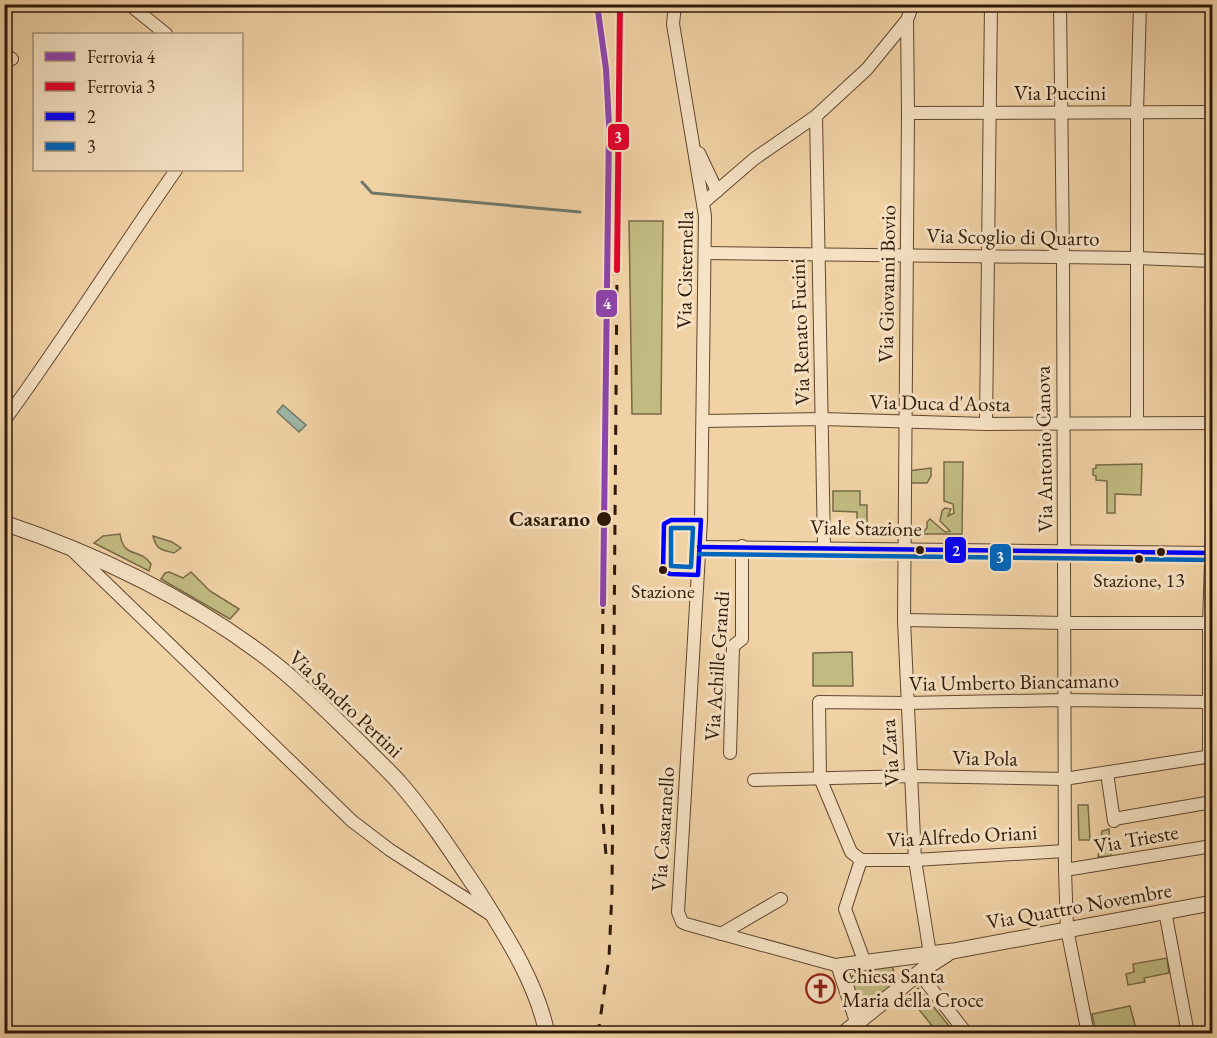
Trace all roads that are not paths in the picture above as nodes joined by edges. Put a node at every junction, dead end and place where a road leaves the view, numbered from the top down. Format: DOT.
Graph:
graph roads {
  1 [pos="129,4"];
  2 [pos="675,4"];
  3 [pos="913,4"];
  4 [pos="991,4"];
  5 [pos="1060,4"];
  6 [pos="1140,4"];
  7 [pos="907,20"];
  8 [pos="165,33"];
  9 [pos="908,112"];
  10 [pos="991,112"];
  11 [pos="1060,112"];
  12 [pos="1137,112"];
  13 [pos="1212,112"];
  14 [pos="816,116"];
  15 [pos="693,142"];
  16 [pos="175,171"];
  17 [pos="717,191"];
  18 [pos="703,203"];
  19 [pos="705,253"];
  20 [pos="817,255"];
  21 [pos="906,256"];
  22 [pos="989,256"];
  23 [pos="1064,257"];
  24 [pos="1136,258"];
  25 [pos="1212,261"];
  26 [pos="823,419"];
  27 [pos="4,421"];
  28 [pos="703,421"];
  29 [pos="905,423"];
  30 [pos="1063,423"];
  31 [pos="1137,423"];
  32 [pos="1212,423"];
  33 [pos="986,424"];
  34 [pos="4,523"];
  35 [pos="1212,533"];
  36 [pos="63,543"];
  37 [pos="742,546"];
  38 [pos="699,547"];
  39 [pos="824,547"];
  40 [pos="904,548"];
  41 [pos="1065,551"];
  42 [pos="1212,553"];
  43 [pos="698,575"];
  44 [pos="904,620"];
  45 [pos="1065,623"];
  46 [pos="1209,623"];
  47 [pos="1064,700"];
  48 [pos="1209,702"];
  49 [pos="906,703"];
  50 [pos="730,753"];
  51 [pos="1210,756"];
  52 [pos="1107,773"];
  53 [pos="912,777"];
  54 [pos="820,778"];
  55 [pos="1064,779"];
  56 [pos="754,780"];
  57 [pos="1212,802"];
  58 [pos="1212,846"];
  59 [pos="1065,851"];
  60 [pos="861,860"];
  61 [pos="915,860"];
  62 [pos="1065,870"];
  63 [pos="781,899"];
  64 [pos="1212,903"];
  65 [pos="1166,911"];
  66 [pos="494,917"];
  67 [pos="1067,929"];
  68 [pos="721,934"];
  69 [pos="952,951"];
  70 [pos="930,954"];
  71 [pos="897,958"];
  72 [pos="865,963"];
  73 [pos="839,966"];
  74 [pos="919,973"];
  75 [pos="905,985"];
  76 [pos="858,1023"];
  77 [pos="547,1034"];
  78 [pos="843,1034"];
  79 [pos="967,1034"];
  80 [pos="1088,1034"];
  81 [pos="1188,1034"];
  1 -- 8 [label="street"];
  2 -- 15 [label="street"];
  3 -- 7 [label="street, Via Cisternella"];
  4 -- 10 [label="street"];
  5 -- 11 [label="street, Via Antonio Canova"];
  6 -- 12 [label="street"];
  7 -- 9 [label="street, Via Giovanni Bovio"];
  7 -- 14 [label="street, Via Cisternella"];
  9 -- 10 [label="street, Via Puccini"];
  9 -- 21 [label="street, Via Giovanni Bovio"];
  10 -- 11 [label="street, Via Puccini"];
  10 -- 22 [label="street"];
  11 -- 12 [label="street, Via Puccini"];
  11 -- 23 [label="street, Via Antonio Canova"];
  12 -- 13 [label="street, Via Puccini"];
  12 -- 24 [label="street"];
  14 -- 17 [label="street, Via Cisternella"];
  14 -- 20 [label="street, Via Renato Fucini"];
  15 -- 17 [label="street"];
  15 -- 18 [label="street"];
  16 -- 27 [label="street"];
  17 -- 18 [label="street, Via Cisternella"];
  18 -- 19 [label="street, Via Cisternella"];
  19 -- 20 [label="street, Via Scoglio di Quarto"];
  19 -- 28 [label="street, Via Cisternella"];
  20 -- 21 [label="street, Via Scoglio di Quarto"];
  20 -- 26 [label="street, Via Renato Fucini"];
  21 -- 22 [label="street, Via Scoglio di Quarto"];
  21 -- 29 [label="street, Via Giovanni Bovio"];
  22 -- 23 [label="street, Via Scoglio di Quarto"];
  22 -- 33 [label="street"];
  23 -- 24 [label="street, Via Scoglio di Quarto"];
  23 -- 30 [label="street, Via Antonio Canova"];
  24 -- 25 [label="street, Via Scoglio di Quarto"];
  24 -- 31 [label="street"];
  26 -- 28 [label="street, Via Duca d'Aosta"];
  26 -- 29 [label="street, Via Duca d'Aosta"];
  26 -- 39 [label="street, Via Renato Fucini"];
  28 -- 38 [label="street, Via Cisternella"];
  29 -- 33 [label="street, Via Duca d'Aosta"];
  29 -- 40 [label="street, Via Giovanni Bovio"];
  30 -- 31 [label="street, Via Duca d'Aosta"];
  30 -- 33 [label="street, Via Duca d'Aosta"];
  30 -- 41 [label="street, Via Antonio Canova"];
  31 -- 32 [label="street, Via Duca d'Aosta"];
  34 -- 36 [label="street, Via Sandro Pertini"];
  35 -- 42 [label="street"];
  36 -- 66 [label="street"];
  36 -- 66 [label="street, Via Sandro Pertini"];
  37 -- 38 [label="street, Viale Stazione"];
  37 -- 39 [label="street, Viale Stazione"];
  37 -- 50 [label="street, Via Achille Grandi"];
  38 -- 43 [label="street, Via Cisternella"];
  39 -- 40 [label="street, Viale Stazione"];
  40 -- 41 [label="street, Viale Stazione"];
  40 -- 44 [label="street, Via Zara"];
  41 -- 42 [label="street, Viale Stazione"];
  41 -- 45 [label="street, Via Antonio Canova"];
  42 -- 46 [label="street"];
  43 -- 68 [label="street, Via Casaranello"];
  44 -- 45 [label="street"];
  44 -- 49 [label="street, Via Zara"];
  45 -- 46 [label="street"];
  45 -- 47 [label="street, Via Antonio Canova"];
  46 -- 48 [label="street"];
  47 -- 48 [label="street, Via Umberto Biancamano"];
  47 -- 49 [label="street, Via Umberto Biancamano"];
  47 -- 55 [label="street, Via Antonio Canova"];
  48 -- 51 [label="street"];
  49 -- 53 [label="street, Via Zara"];
  49 -- 54 [label="street, Via Umberto Biancamano"];
  51 -- 52 [label="street, Via Pola"];
  52 -- 55 [label="street, Via Pola"];
  52 -- 57 [label="street"];
  53 -- 54 [label="street, Via Pola"];
  53 -- 55 [label="street, Via Pola"];
  53 -- 61 [label="street, Via Zara"];
  54 -- 56 [label="street, Via Pola"];
  54 -- 60 [label="street"];
  55 -- 59 [label="street, Via Antonio Canova"];
  58 -- 62 [label="street, Via Trieste"];
  59 -- 61 [label="street, Via Alfredo Oriani"];
  59 -- 62 [label="street, Via Antonio Canova"];
  60 -- 61 [label="street, Via Alfredo Oriani"];
  60 -- 72 [label="street"];
  61 -- 70 [label="street, Via Zara"];
  62 -- 67 [label="street, Via Antonio Canova"];
  63 -- 68 [label="street"];
  64 -- 65 [label="street, Via Quattro Novembre"];
  65 -- 67 [label="street, Via Quattro Novembre"];
  65 -- 81 [label="street"];
  66 -- 77 [label="street, Via Sandro Pertini"];
  67 -- 69 [label="street, Via Quattro Novembre"];
  67 -- 80 [label="street, Via Antonio Canova"];
  68 -- 73 [label="street, Via Casaranello"];
  69 -- 70 [label="street, Via Quattro Novembre"];
  69 -- 74 [label="street, Via Quattro Novembre"];
  70 -- 71 [label="street, Via Quattro Novembre"];
  71 -- 72 [label="street, Via Quattro Novembre"];
  71 -- 75 [label="street"];
  72 -- 73 [label="street, Via Quattro Novembre"];
  73 -- 76 [label="street"];
  74 -- 75 [label="street, Via Quattro Novembre"];
  74 -- 79 [label="street"];
  75 -- 76 [label="street, Via Quattro Novembre"];
  76 -- 78 [label="street, Via Quattro Novembre"];
}
